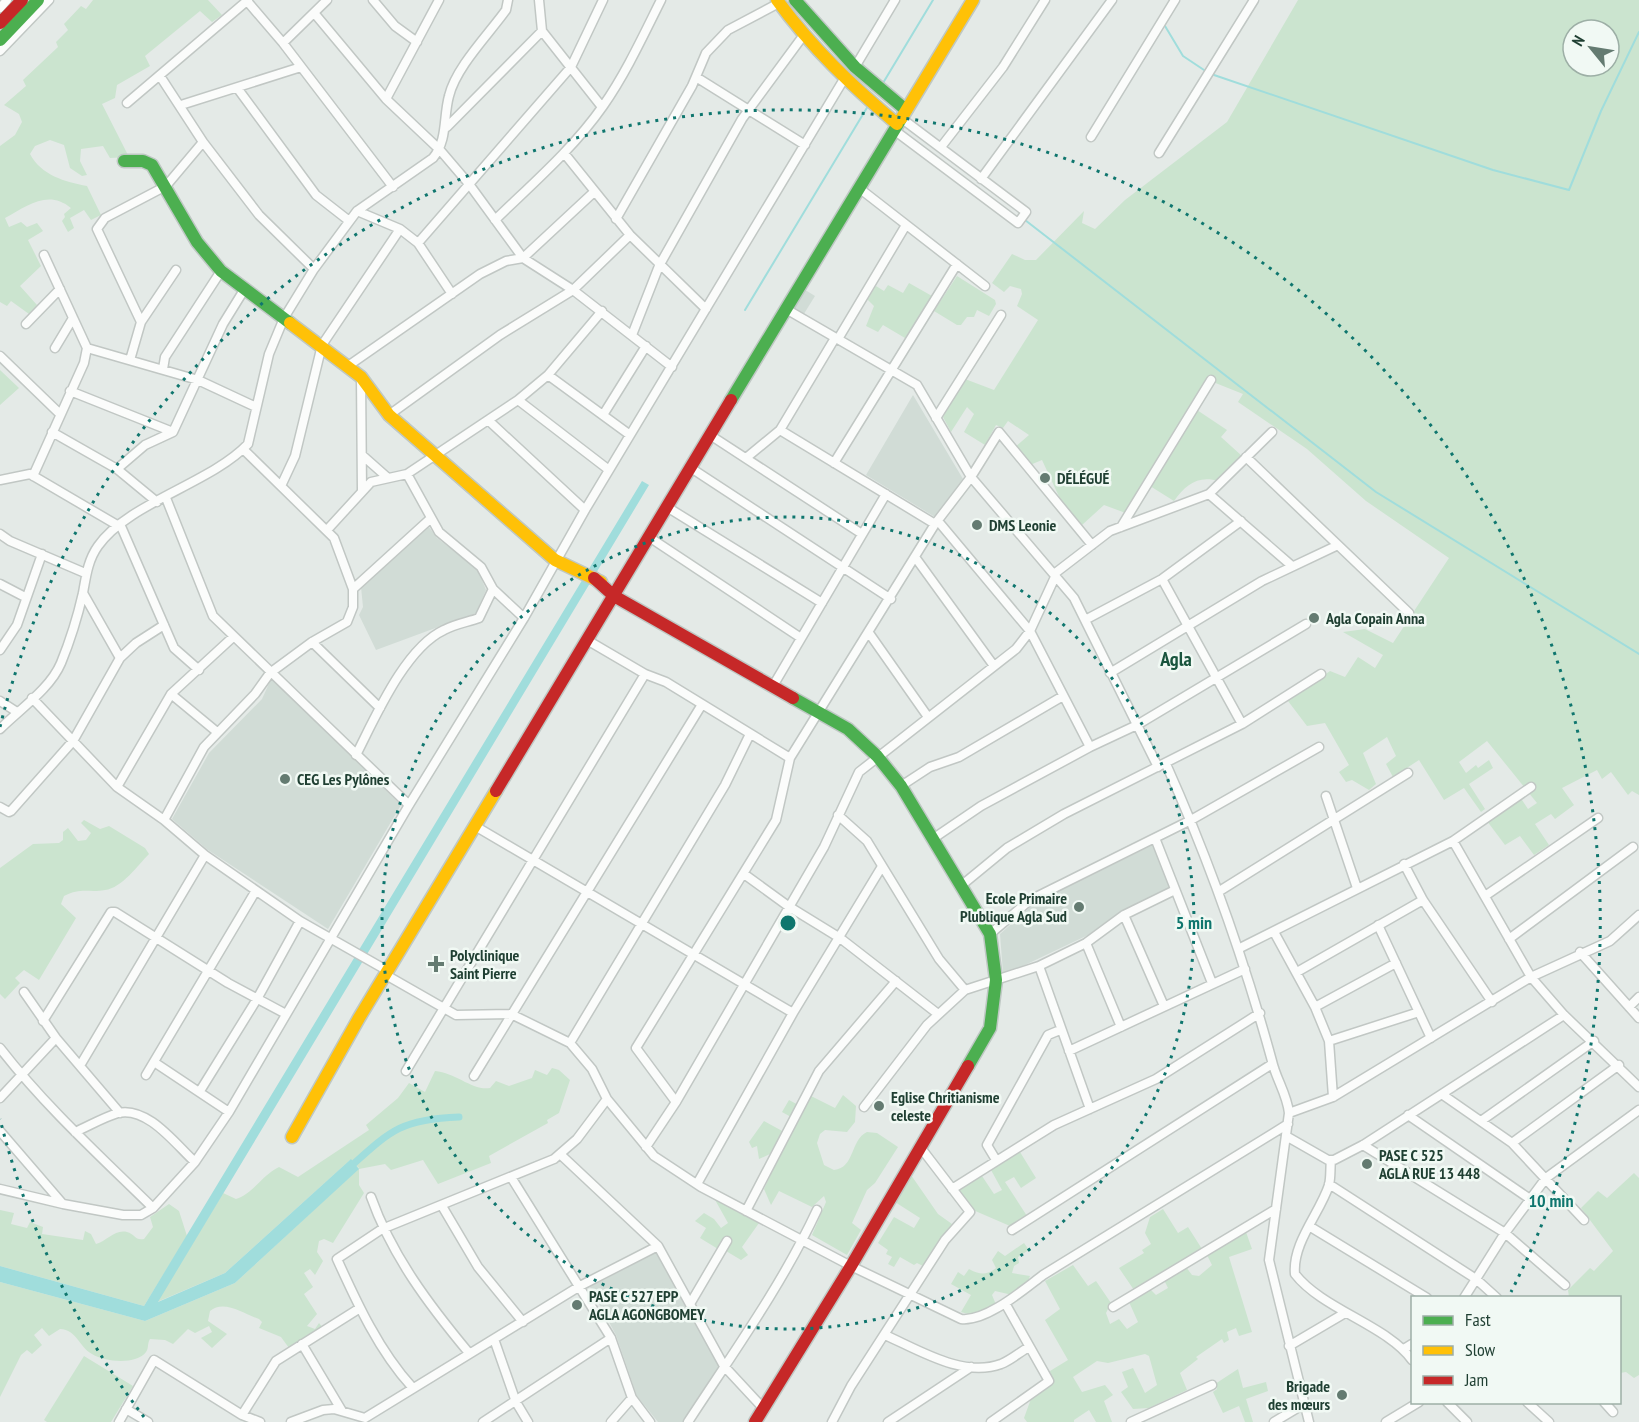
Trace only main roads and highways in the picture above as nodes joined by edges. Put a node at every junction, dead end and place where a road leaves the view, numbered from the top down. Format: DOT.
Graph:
graph roads {
  1 [pos="22,0"];
  2 [pos="38,0"];
  3 [pos="795,0"];
  4 [pos="973,0"];
  5 [pos="778,1"];
  6 [pos="0,23"];
  7 [pos="0,40"];
  8 [pos="899,121"];
  9 [pos="124,161"];
  10 [pos="615,594"];
  11 [pos="292,1137"];
  12 [pos="755,1422"];
  1 -- 6 [label="main road"];
  2 -- 7 [label="main road"];
  3 -- 8 [label="main road"];
  4 -- 8 [label="main road"];
  5 -- 8 [label="main road"];
  8 -- 10 [label="main road"];
  9 -- 10 [label="main road"];
  10 -- 11 [label="main road"];
  10 -- 12 [label="main road"];
}
